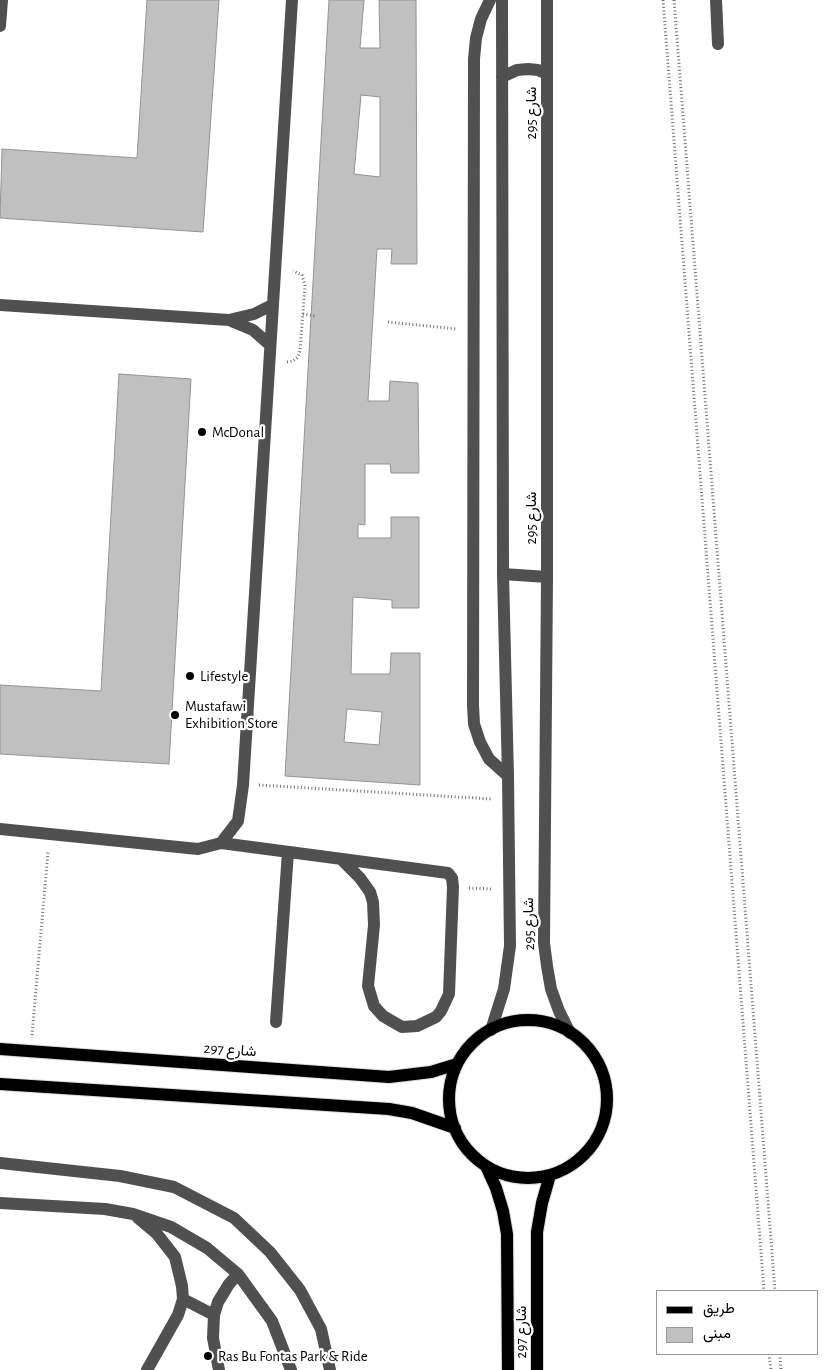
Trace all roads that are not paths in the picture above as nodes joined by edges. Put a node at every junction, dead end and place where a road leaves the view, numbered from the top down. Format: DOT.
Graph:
graph roads {
  1 [pos="2,0"];
  2 [pos="292,0"];
  3 [pos="490,0"];
  4 [pos="502,0"];
  5 [pos="547,0"];
  6 [pos="716,0"];
  7 [pos="0,26"];
  8 [pos="718,44"];
  9 [pos="547,74"];
  10 [pos="502,77"];
  11 [pos="0,305"];
  12 [pos="272,305"];
  13 [pos="229,320"];
  14 [pos="270,345"];
  15 [pos="503,574"];
  16 [pos="547,576"];
  17 [pos="508,776"];
  18 [pos="0,829"];
  19 [pos="222,844"];
  20 [pos="288,852"];
  21 [pos="341,859"];
  22 [pos="276,1022"];
  23 [pos="491,1030"];
  24 [pos="570,1033"];
  25 [pos="0,1049"];
  26 [pos="457,1064"];
  27 [pos="0,1084"];
  28 [pos="455,1128"];
  29 [pos="0,1163"];
  30 [pos="486,1166"];
  31 [pos="550,1175"];
  32 [pos="0,1203"];
  33 [pos="133,1214"];
  34 [pos="238,1274"];
  35 [pos="184,1299"];
  36 [pos="214,1315"];
  37 [pos="147,1370"];
  38 [pos="219,1370"];
  39 [pos="291,1370"];
  40 [pos="330,1370"];
  41 [pos="508,1370"];
  42 [pos="537,1370"];
  1 -- 7 [label="street"];
  2 -- 12 [label="street"];
  3 -- 17 [label="street"];
  4 -- 10 [label="street, شارع 295"];
  5 -- 9 [label="street, شارع 295"];
  6 -- 8 [label="street"];
  9 -- 10 [label="street"];
  9 -- 16 [label="street, شارع 295"];
  10 -- 15 [label="street, شارع 295"];
  11 -- 13 [label="street"];
  12 -- 13 [label="street"];
  12 -- 14 [label="street"];
  13 -- 14 [label="street"];
  14 -- 19 [label="street"];
  15 -- 16 [label="street"];
  15 -- 17 [label="street, شارع 295"];
  16 -- 24 [label="street, شارع 295"];
  17 -- 23 [label="street, شارع 295"];
  18 -- 19 [label="street"];
  19 -- 20 [label="street"];
  20 -- 21 [label="street"];
  20 -- 22 [label="street"];
  21 -- 21 [label="street"];
  23 -- 24 [label="main road"];
  23 -- 26 [label="main road"];
  24 -- 31 [label="main road"];
  25 -- 26 [label="main road, شارع 297"];
  26 -- 28 [label="main road"];
  27 -- 28 [label="main road"];
  28 -- 30 [label="main road"];
  29 -- 40 [label="street"];
  30 -- 31 [label="main road"];
  30 -- 41 [label="main road, شارع 297"];
  31 -- 42 [label="main road, شارع 297"];
  32 -- 33 [label="street"];
  33 -- 34 [label="street"];
  33 -- 35 [label="street"];
  34 -- 36 [label="street"];
  34 -- 39 [label="street"];
  35 -- 36 [label="street"];
  35 -- 37 [label="street"];
  36 -- 38 [label="street"];
}
